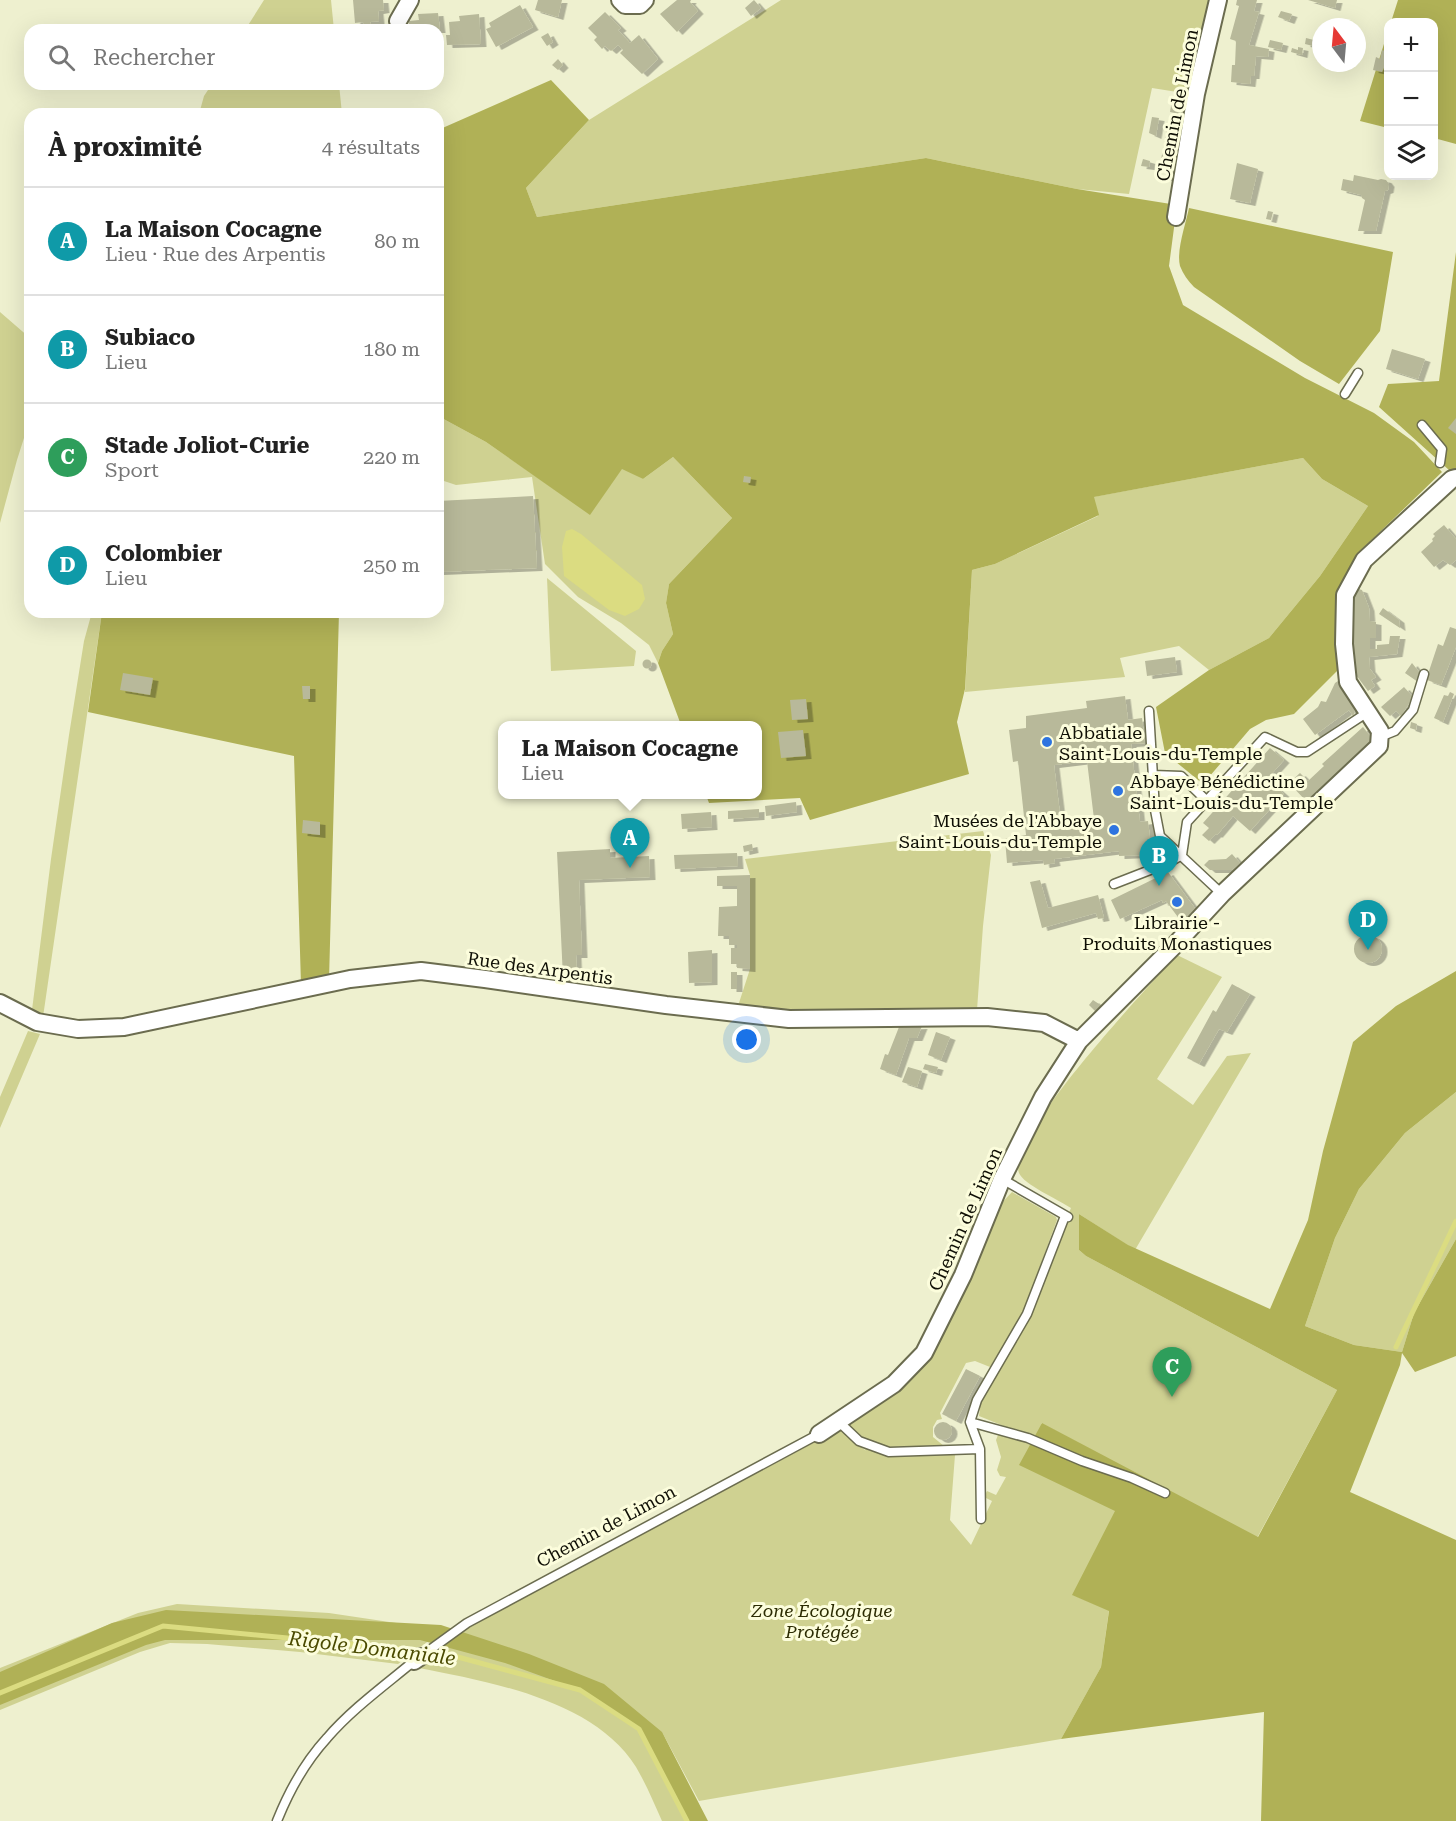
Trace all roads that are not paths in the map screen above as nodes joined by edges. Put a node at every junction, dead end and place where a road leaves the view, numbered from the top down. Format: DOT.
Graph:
graph roads {
  1 [pos="410,0"];
  2 [pos="620,0"];
  3 [pos="645,0"];
  4 [pos="1218,0"];
  5 [pos="398,21"];
  6 [pos="1176,217"];
  7 [pos="1358,372"];
  8 [pos="1345,394"];
  9 [pos="1422,425"];
  10 [pos="1440,463"];
  11 [pos="1454,478"];
  12 [pos="1424,674"];
  13 [pos="1149,711"];
  14 [pos="1368,712"];
  15 [pos="1380,737"];
  16 [pos="1153,775"];
  17 [pos="1207,801"];
  18 [pos="1182,855"];
  19 [pos="1114,884"];
  20 [pos="1222,894"];
  21 [pos="0,1003"];
  22 [pos="1079,1041"];
  23 [pos="1002,1179"];
  24 [pos="838,1420"];
  25 [pos="970,1422"];
  26 [pos="819,1434"];
  27 [pos="980,1449"];
  28 [pos="1165,1493"];
  29 [pos="981,1519"];
  30 [pos="277,1821"];
  1 -- 5 [label="street"];
  2 -- 3 [label="street"];
  4 -- 6 [label="street, Chemin de Limon"];
  7 -- 8 [label="lane"];
  9 -- 10 [label="lane"];
  11 -- 14 [label="street"];
  12 -- 15 [label="lane"];
  13 -- 16 [label="lane"];
  14 -- 15 [label="street"];
  14 -- 17 [label="lane"];
  15 -- 20 [label="street, Chemin de Limon"];
  16 -- 17 [label="lane"];
  16 -- 18 [label="lane"];
  17 -- 18 [label="lane"];
  18 -- 19 [label="lane"];
  18 -- 20 [label="lane"];
  20 -- 22 [label="street, Chemin de Limon"];
  21 -- 22 [label="street, Rue des Arpentis"];
  22 -- 23 [label="street, Chemin de Limon"];
  23 -- 24 [label="street, Chemin de Limon"];
  23 -- 25 [label="lane"];
  24 -- 26 [label="street, Chemin de Limon"];
  24 -- 27 [label="lane"];
  25 -- 27 [label="lane"];
  25 -- 28 [label="lane"];
  26 -- 30 [label="lane, Chemin de Limon"];
  27 -- 29 [label="lane"];
}
